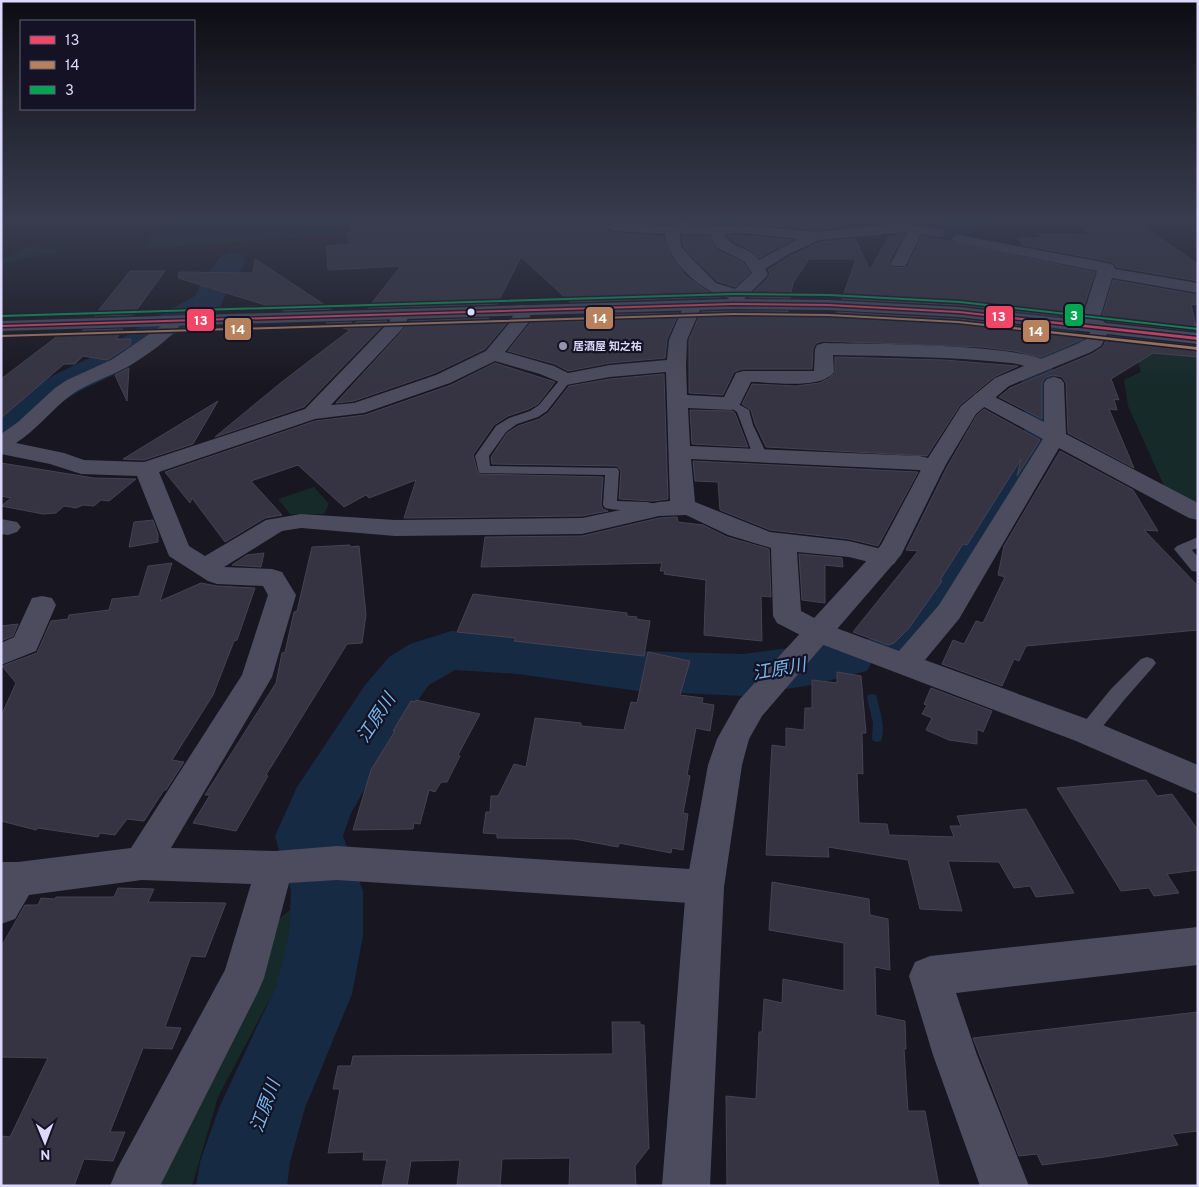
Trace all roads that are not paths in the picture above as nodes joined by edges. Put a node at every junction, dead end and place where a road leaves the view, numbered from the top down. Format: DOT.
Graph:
graph roads {
  1 [pos="699,275"];
  2 [pos="759,275"];
  3 [pos="1103,275"];
  4 [pos="1124,275"];
  5 [pos="1198,288"];
  6 [pos="736,299"];
  7 [pos="693,305"];
  8 [pos="522,310"];
  9 [pos="401,314"];
  10 [pos="174,321"];
  11 [pos="1,326"];
  12 [pos="1101,327"];
  13 [pos="1198,339"];
  14 [pos="493,355"];
  15 [pos="982,355"];
  16 [pos="676,365"];
  17 [pos="1048,374"];
  18 [pos="566,379"];
  19 [pos="1002,382"];
  20 [pos="982,398"];
  21 [pos="677,401"];
  22 [pos="731,404"];
  23 [pos="312,413"];
  24 [pos="1047,432"];
  25 [pos="1,445"];
  26 [pos="679,452"];
  27 [pos="760,455"];
  28 [pos="934,466"];
  29 [pos="146,469"];
  30 [pos="671,509"];
  31 [pos="1198,513"];
  32 [pos="784,542"];
  33 [pos="1198,542"];
  34 [pos="885,558"];
  35 [pos="205,567"];
  36 [pos="1198,567"];
  37 [pos="42,605"];
  38 [pos="818,632"];
  39 [pos="1,655"];
  40 [pos="1147,662"];
  41 [pos="905,664"];
  42 [pos="1087,732"];
  43 [pos="1198,780"];
  44 [pos="142,863"];
  45 [pos="280,867"];
  46 [pos="705,887"];
  47 [pos="7,888"];
  48 [pos="1197,948"];
  49 [pos="134,1186"];
  50 [pos="686,1186"];
  51 [pos="1005,1186"];
  1 -- 6 [label="street"];
  2 -- 6 [label="street"];
  3 -- 12 [label="street"];
  4 -- 5 [label="street"];
  6 -- 7 [label="street"];
  6 -- 12 [label="street"];
  7 -- 8 [label="street"];
  7 -- 16 [label="street"];
  8 -- 9 [label="street"];
  8 -- 14 [label="street"];
  9 -- 10 [label="street"];
  9 -- 23 [label="street"];
  10 -- 11 [label="street"];
  10 -- 25 [label="street"];
  12 -- 13 [label="street"];
  12 -- 17 [label="street"];
  14 -- 18 [label="street"];
  14 -- 23 [label="street"];
  15 -- 17 [label="street"];
  15 -- 19 [label="street"];
  15 -- 22 [label="street"];
  16 -- 18 [label="street"];
  16 -- 21 [label="street"];
  17 -- 19 [label="street"];
  17 -- 24 [label="street"];
  18 -- 30 [label="lane"];
  19 -- 20 [label="street"];
  20 -- 24 [label="street"];
  20 -- 28 [label="street"];
  21 -- 22 [label="street"];
  21 -- 26 [label="street"];
  22 -- 27 [label="lane"];
  23 -- 29 [label="street"];
  24 -- 31 [label="street"];
  24 -- 41 [label="street"];
  25 -- 29 [label="street"];
  26 -- 27 [label="street"];
  26 -- 30 [label="street"];
  27 -- 28 [label="street"];
  28 -- 34 [label="street"];
  29 -- 35 [label="street"];
  30 -- 32 [label="street"];
  30 -- 35 [label="street"];
  32 -- 34 [label="street"];
  32 -- 38 [label="street"];
  33 -- 36 [label="lane"];
  34 -- 38 [label="street"];
  35 -- 44 [label="street"];
  37 -- 39 [label="street"];
  38 -- 41 [label="street"];
  38 -- 46 [label="street"];
  40 -- 42 [label="lane"];
  41 -- 42 [label="street"];
  42 -- 43 [label="street"];
  44 -- 45 [label="street"];
  44 -- 47 [label="street"];
  45 -- 46 [label="street"];
  45 -- 49 [label="street"];
  46 -- 50 [label="street"];
  48 -- 51 [label="street"];
}
